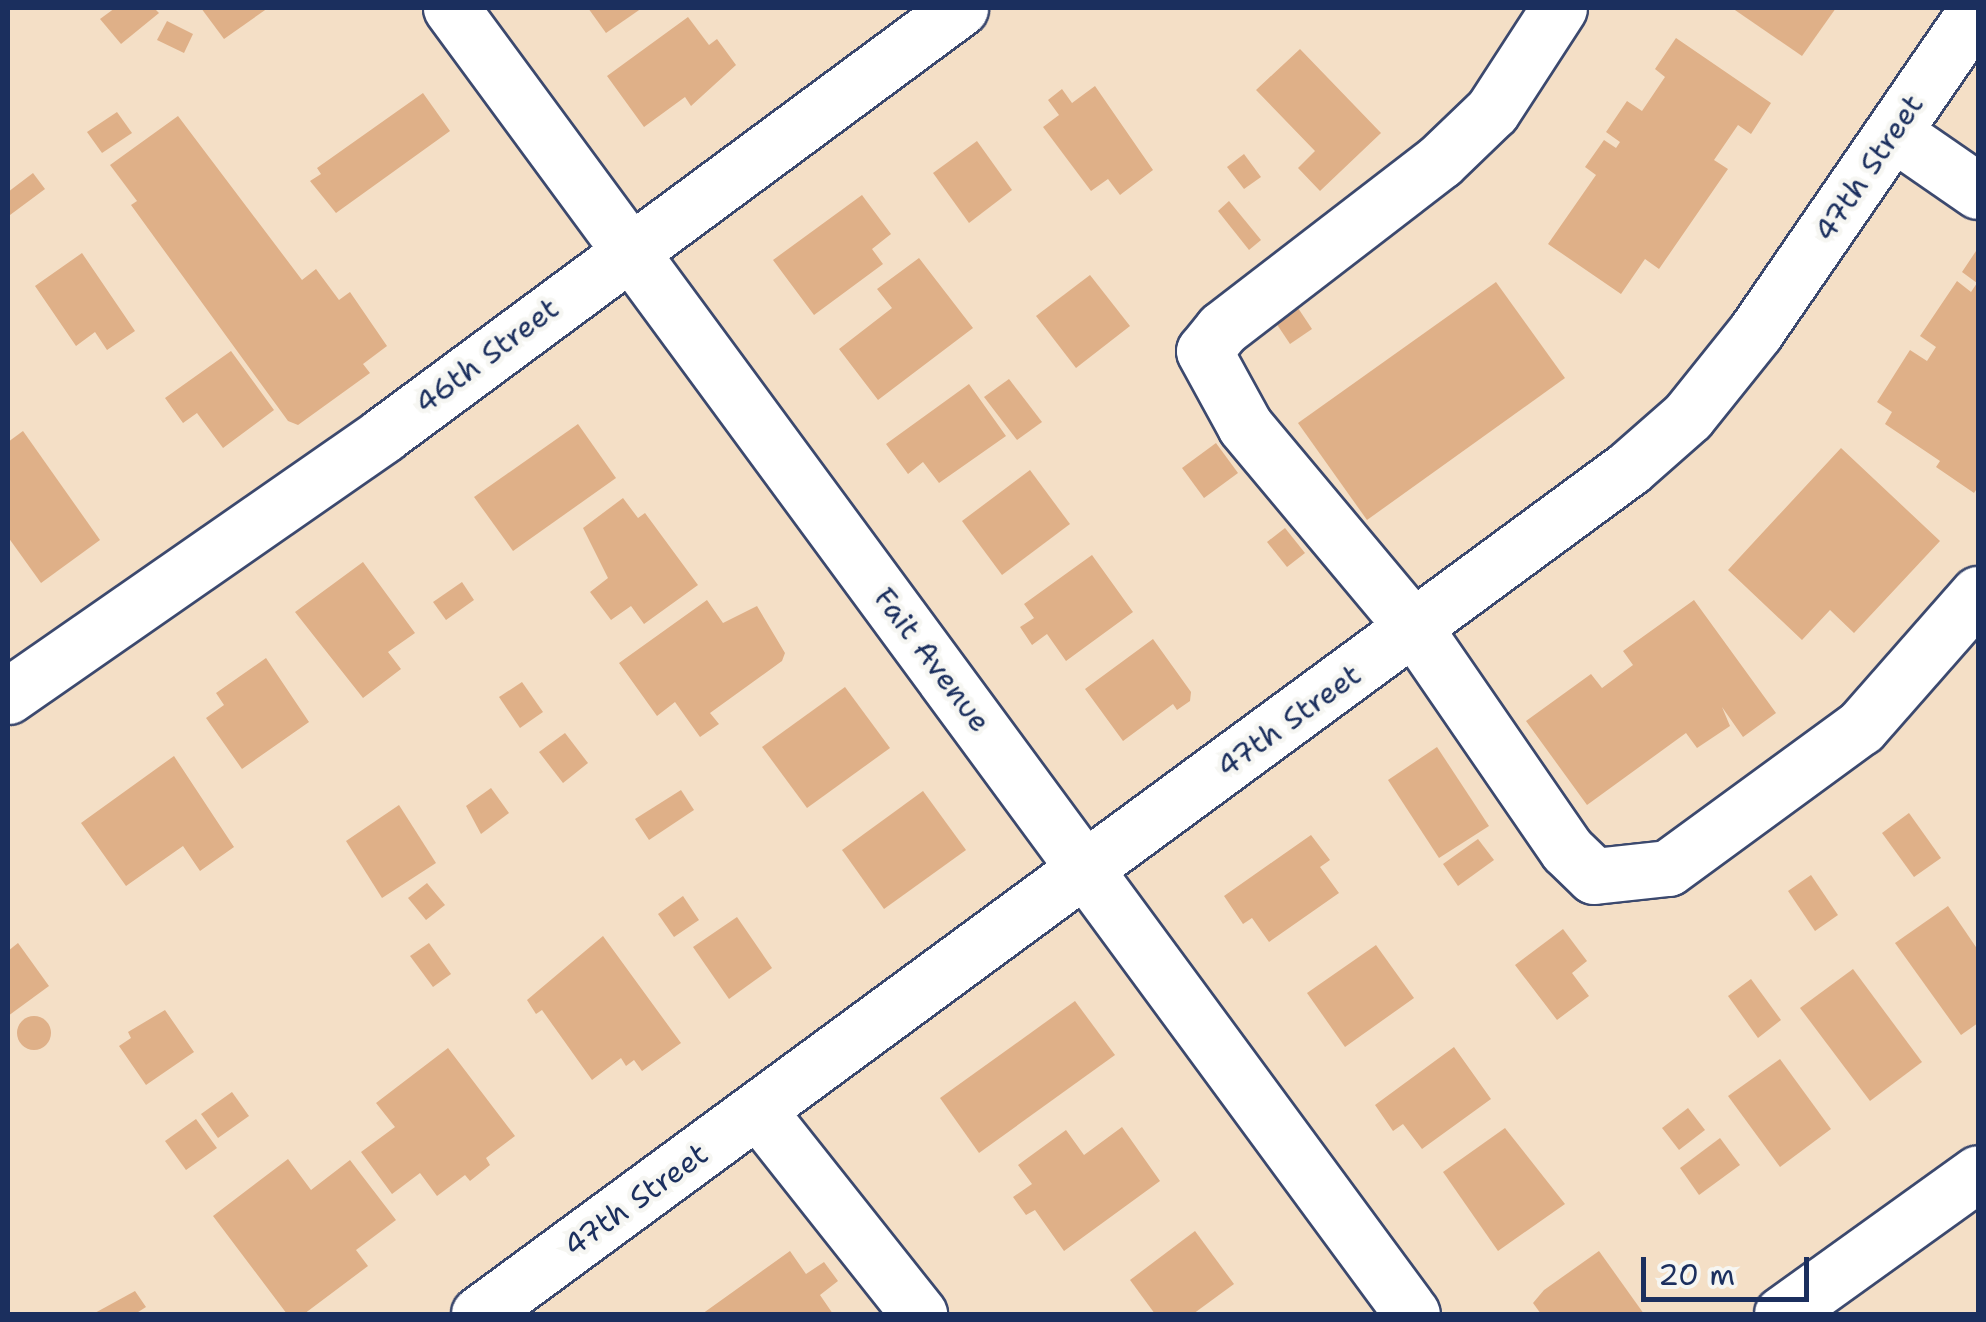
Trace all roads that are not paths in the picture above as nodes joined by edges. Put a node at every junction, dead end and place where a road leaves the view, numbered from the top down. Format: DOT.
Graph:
graph roads {
  1 [pos="451,8"];
  2 [pos="960,8"];
  3 [pos="1559,8"];
  4 [pos="1978,8"];
  5 [pos="1894,133"];
  6 [pos="1978,191"];
  7 [pos="628,250"];
  8 [pos="1978,594"];
  9 [pos="1415,630"];
  10 [pos="8,696"];
  11 [pos="1084,865"];
  12 [pos="759,1112"];
  13 [pos="1978,1173"];
  14 [pos="480,1314"];
  15 [pos="918,1314"];
  16 [pos="1412,1314"];
  17 [pos="1782,1314"];
  1 -- 7 [label="street, Fait Avenue"];
  2 -- 7 [label="street, 46th Street"];
  3 -- 9 [label="street"];
  4 -- 5 [label="street, 47th Street"];
  5 -- 6 [label="street"];
  5 -- 9 [label="street, 47th Street"];
  7 -- 10 [label="street, 46th Street"];
  7 -- 11 [label="street, Fait Avenue"];
  8 -- 9 [label="street"];
  9 -- 11 [label="street, 47th Street"];
  11 -- 12 [label="street, 47th Street"];
  11 -- 16 [label="street, Fait Avenue"];
  12 -- 14 [label="street, 47th Street"];
  12 -- 15 [label="street"];
  13 -- 17 [label="street"];
}
